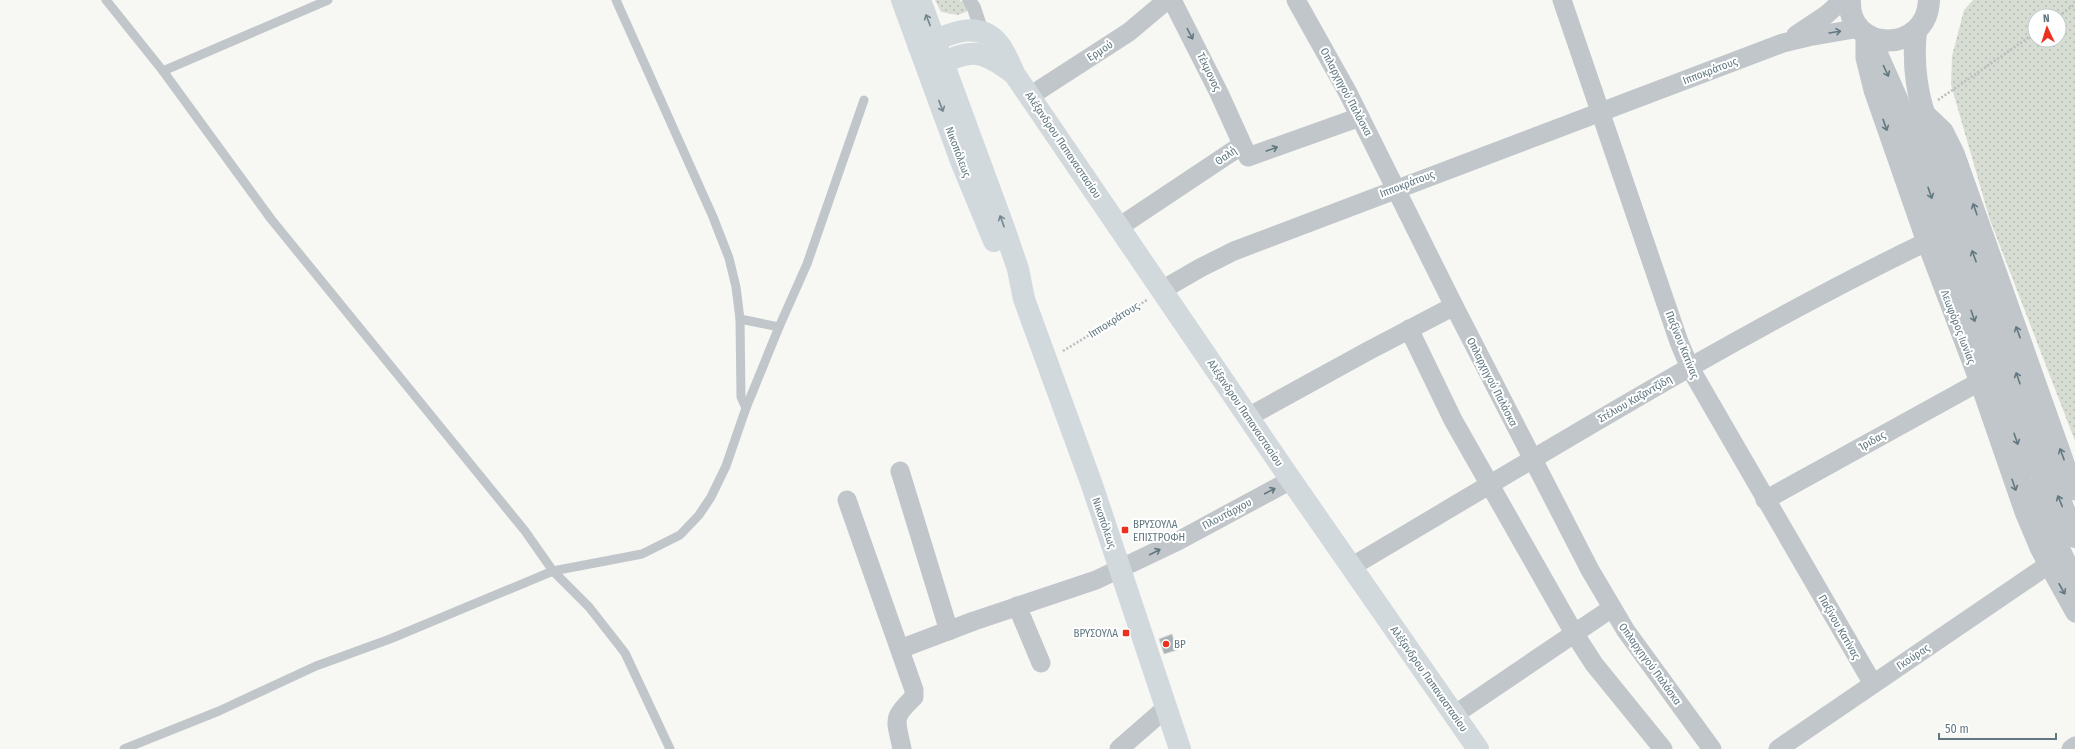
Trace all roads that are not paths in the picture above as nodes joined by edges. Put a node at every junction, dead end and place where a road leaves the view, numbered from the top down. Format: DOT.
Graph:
graph roads {
  1 [pos="106,0"];
  2 [pos="328,0"];
  3 [pos="616,0"];
  4 [pos="902,0"];
  5 [pos="920,0"];
  6 [pos="969,0"];
  7 [pos="1167,0"];
  8 [pos="1172,0"];
  9 [pos="1296,0"];
  10 [pos="1562,0"];
  11 [pos="1843,0"];
  12 [pos="1850,0"];
  13 [pos="1929,0"];
  14 [pos="1916,31"];
  15 [pos="982,32"];
  16 [pos="1864,32"];
  17 [pos="1783,43"];
  18 [pos="927,44"];
  19 [pos="935,66"];
  20 [pos="1009,70"];
  21 [pos="163,71"];
  22 [pos="954,89"];
  23 [pos="1030,96"];
  24 [pos="864,100"];
  25 [pos="1923,110"];
  26 [pos="1601,112"];
  27 [pos="1360,117"];
  28 [pos="1242,145"];
  29 [pos="1396,188"];
  30 [pos="1119,227"];
  31 [pos="1926,242"];
  32 [pos="1162,290"];
  33 [pos="1024,299"];
  34 [pos="1454,306"];
  35 [pos="740,320"];
  36 [pos="779,327"];
  37 [pos="1409,329"];
  38 [pos="1690,368"];
  39 [pos="1978,382"];
  40 [pos="746,408"];
  41 [pos="1248,417"];
  42 [pos="1532,459"];
  43 [pos="900,471"];
  44 [pos="1291,480"];
  45 [pos="1490,485"];
  46 [pos="2075,491"];
  47 [pos="847,500"];
  48 [pos="1765,500"];
  49 [pos="2075,537"];
  50 [pos="2048,565"];
  51 [pos="1351,567"];
  52 [pos="1120,569"];
  53 [pos="553,572"];
  54 [pos="2075,583"];
  55 [pos="1017,606"];
  56 [pos="1612,608"];
  57 [pos="2075,613"];
  58 [pos="949,631"];
  59 [pos="1574,633"];
  60 [pos="900,649"];
  61 [pos="1041,663"];
  62 [pos="1872,684"];
  63 [pos="1166,708"];
  64 [pos="1454,715"];
  65 [pos="1470,746"];
  66 [pos="2075,746"];
  67 [pos="124,749"];
  68 [pos="670,749"];
  69 [pos="902,749"];
  70 [pos="1119,749"];
  71 [pos="1180,749"];
  72 [pos="1663,749"];
  73 [pos="1712,749"];
  74 [pos="1778,749"];
  75 [pos="2071,749"];
  1 -- 21 [label="lane"];
  2 -- 21 [label="lane"];
  3 -- 35 [label="lane"];
  4 -- 18 [label="main road, Νικοπόλεως"];
  18 -- 5 [label="main road, Νικοπόλεως, one-way"];
  6 -- 15 [label="street"];
  7 -- 23 [label="street, Ερμού"];
  8 -- 28 [label="street, Τέκμονος, one-way"];
  9 -- 27 [label="street, Οπλαρχηγού Παλάσκα"];
  10 -- 26 [label="street, Παξίνου Κατίνας"];
  11 -- 17 [label="street, Ιπποκράτους"];
  12 -- 16 [label="street"];
  13 -- 14 [label="street"];
  14 -- 16 [label="street"];
  14 -- 25 [label="street"];
  15 -- 18 [label="main road"];
  15 -- 20 [label="main road, Αλέξανδρου Παπαναστασίου"];
  17 -- 16 [label="street, Ιπποκράτους, one-way"];
  16 -- 31 [label="street, Λεωφόρος Ιωνίας, one-way"];
  16 -- 54 [label="street, one-way"];
  17 -- 26 [label="street, Ιπποκράτους"];
  18 -- 19 [label="main road, Νικοπόλεως"];
  19 -- 20 [label="main road, Αλέξανδρου Παπαναστασίου"];
  19 -- 22 [label="main road, Νικοπόλεως"];
  19 -- 33 [label="main road, Νικοπόλεως, one-way"];
  20 -- 22 [label="main road"];
  20 -- 23 [label="main road, Αλέξανδρου Παπαναστασίου"];
  21 -- 53 [label="lane"];
  33 -- 22 [label="main road, Νικοπόλεως, one-way"];
  23 -- 30 [label="main road, Αλέξανδρου Παπαναστασίου"];
  24 -- 36 [label="lane"];
  46 -- 25 [label="street, one-way"];
  49 -- 25 [label="street, one-way"];
  26 -- 29 [label="street, Ιπποκράτους"];
  26 -- 38 [label="street, Παξίνου Κατίνας"];
  28 -- 27 [label="street, Θαλή, one-way"];
  27 -- 29 [label="street, Οπλαρχηγού Παλάσκα"];
  28 -- 30 [label="street, Θαλή"];
  29 -- 32 [label="street, Ιπποκράτους"];
  29 -- 34 [label="street, Οπλαρχηγού Παλάσκα"];
  30 -- 32 [label="main road, Αλέξανδρου Παπαναστασίου"];
  31 -- 38 [label="street, Στέλιου Καζαντζίδη"];
  31 -- 39 [label="street, Λεωφόρος Ιωνίας"];
  32 -- 41 [label="main road, Αλέξανδρου Παπαναστασίου"];
  33 -- 52 [label="main road, Νικοπόλεως"];
  34 -- 37 [label="street"];
  34 -- 42 [label="street, Οπλαρχηγού Παλάσκα"];
  35 -- 36 [label="lane"];
  35 -- 40 [label="lane"];
  36 -- 40 [label="lane"];
  37 -- 41 [label="street"];
  37 -- 45 [label="street"];
  38 -- 42 [label="street, Στέλιου Καζαντζίδη"];
  38 -- 48 [label="street, Παξίνου Κατίνας"];
  39 -- 48 [label="street, Ίριδας"];
  39 -- 50 [label="street, Λεωφόρος Ιωνίας, one-way"];
  40 -- 53 [label="lane"];
  41 -- 44 [label="main road, Αλέξανδρου Παπαναστασίου"];
  42 -- 45 [label="street, Στέλιου Καζαντζίδη"];
  42 -- 56 [label="street, Οπλαρχηγού Παλάσκα"];
  43 -- 58 [label="street"];
  44 -- 51 [label="main road, Αλέξανδρου Παπαναστασίου"];
  52 -- 44 [label="street, Πλουτάρχου, one-way"];
  45 -- 51 [label="street, Στέλιου Καζαντζίδη"];
  45 -- 59 [label="street"];
  47 -- 60 [label="street"];
  48 -- 62 [label="street, Παξίνου Κατίνας"];
  50 -- 57 [label="street, Λεωφόρος Ιωνίας, one-way"];
  50 -- 62 [label="street, Γκούρας"];
  51 -- 64 [label="main road, Αλέξανδρου Παπαναστασίου"];
  52 -- 55 [label="street, Πλουτάρχου"];
  52 -- 63 [label="main road, Νικοπόλεως"];
  53 -- 67 [label="lane"];
  53 -- 68 [label="lane"];
  55 -- 58 [label="street, Πλουτάρχου"];
  55 -- 61 [label="street"];
  56 -- 59 [label="street"];
  56 -- 73 [label="street, Οπλαρχηγού Παλάσκα"];
  58 -- 60 [label="street, Πλουτάρχου"];
  59 -- 64 [label="street"];
  59 -- 72 [label="street"];
  60 -- 69 [label="street"];
  62 -- 74 [label="street, Γκούρας"];
  63 -- 70 [label="street"];
  63 -- 71 [label="main road, Νικοπόλεως"];
  64 -- 65 [label="main road, Αλέξανδρου Παπαναστασίου"];
  66 -- 75 [label="street"];
}
